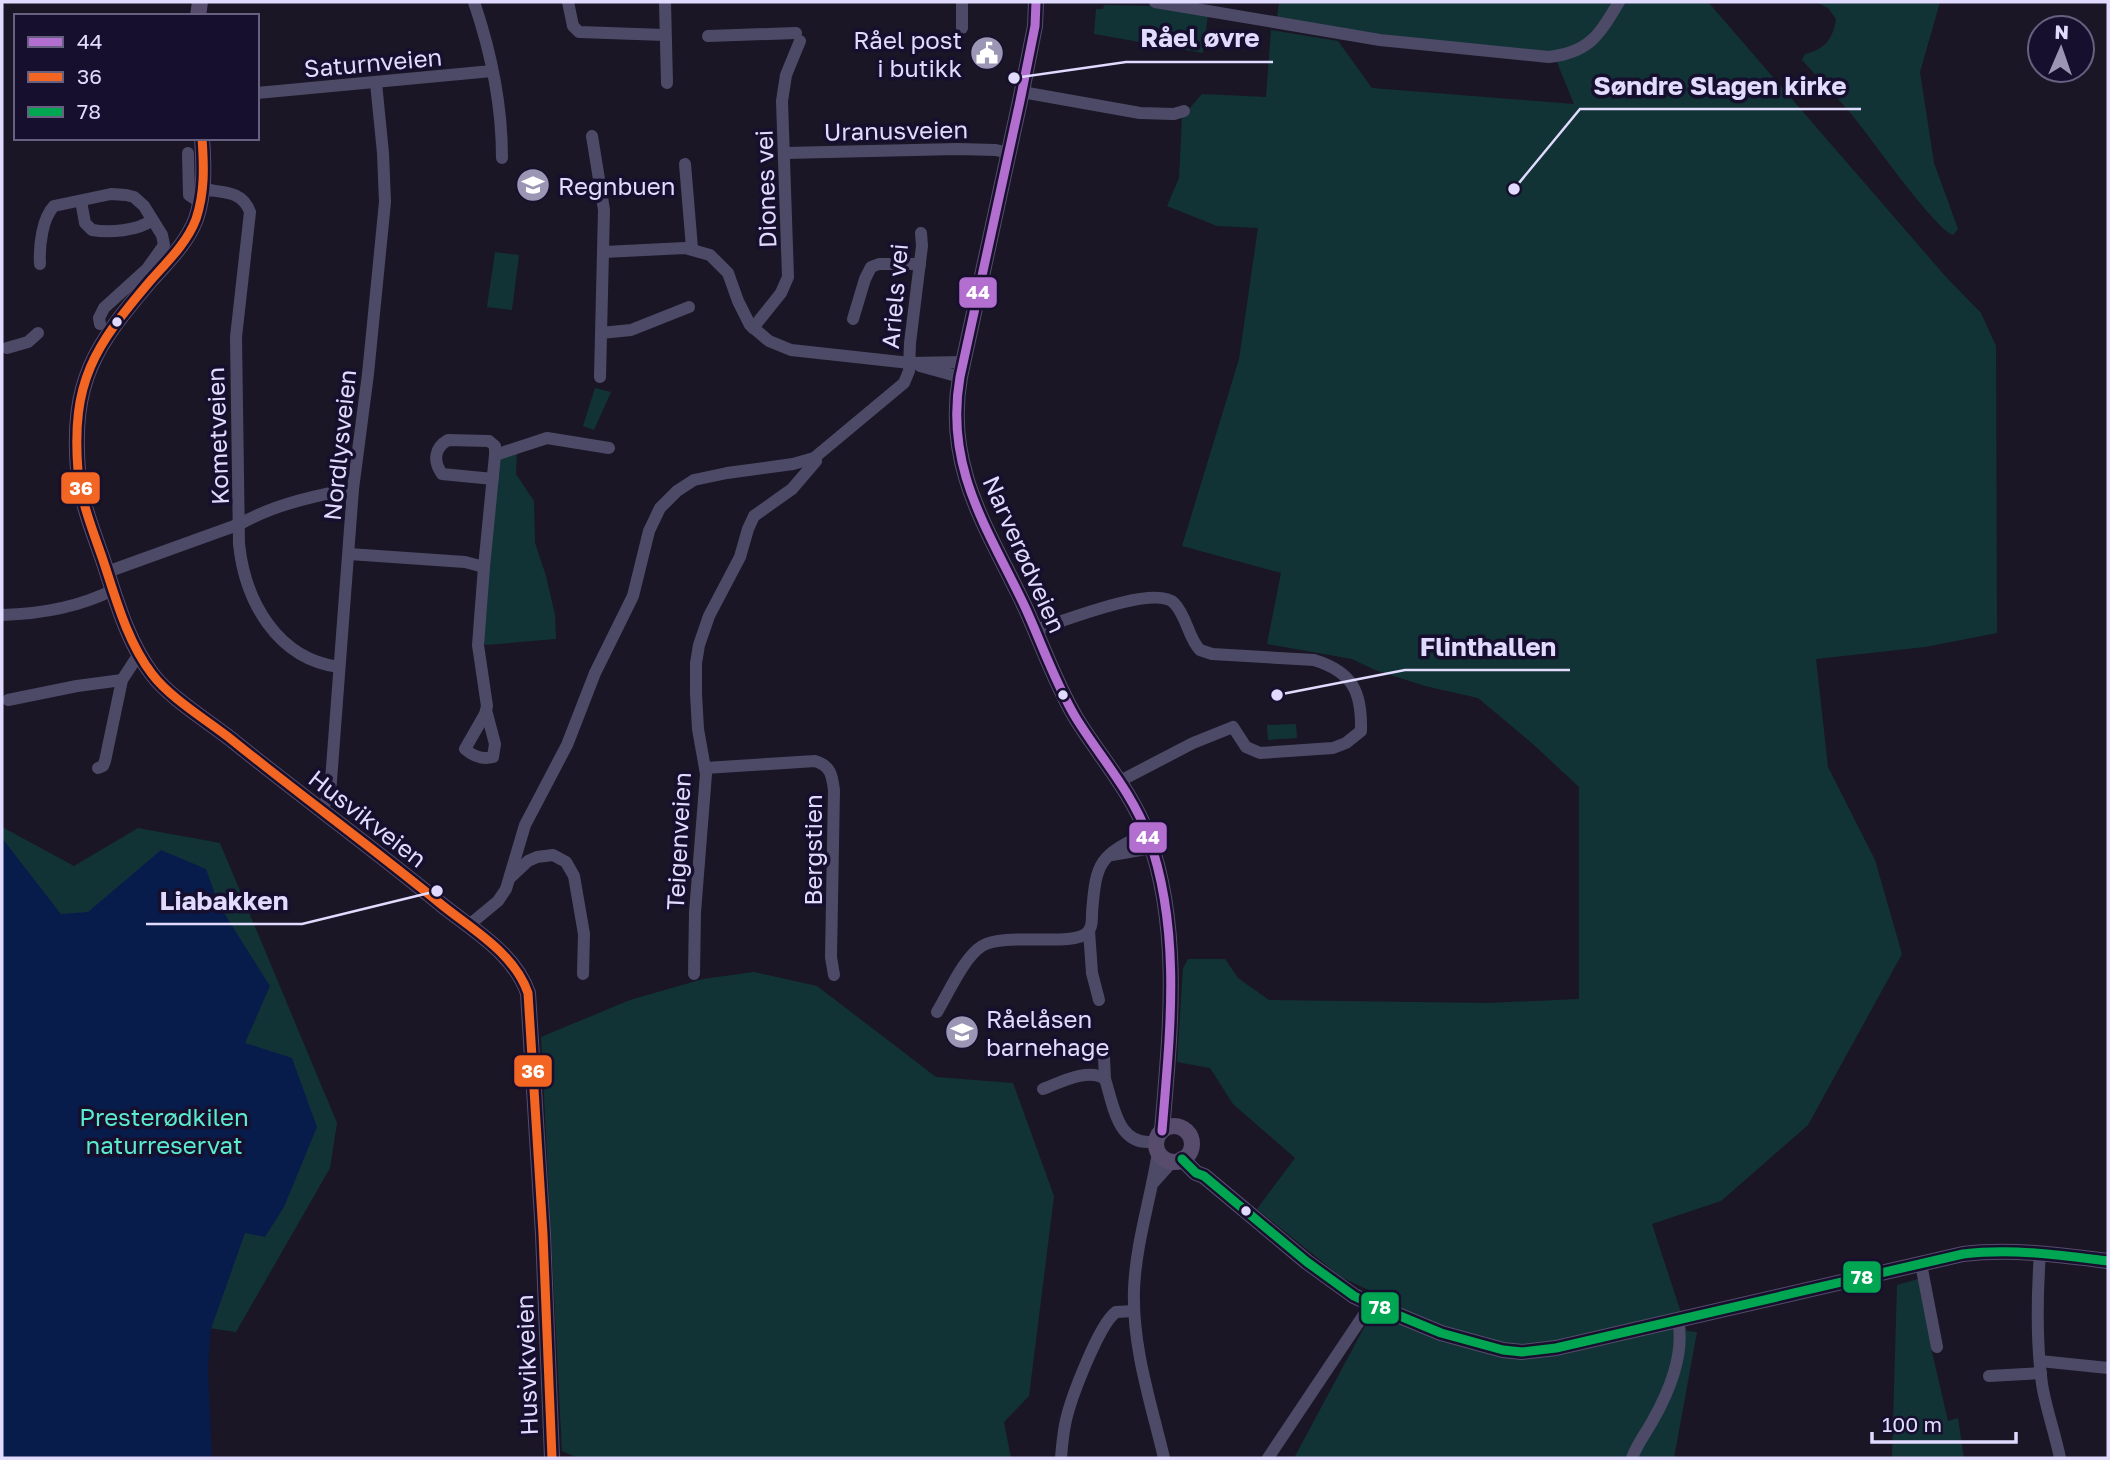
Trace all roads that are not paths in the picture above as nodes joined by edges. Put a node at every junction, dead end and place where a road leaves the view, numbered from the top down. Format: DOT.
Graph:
graph roads {
  1 [pos="474,2"];
  2 [pos="568,2"];
  3 [pos="665,2"];
  4 [pos="962,2"];
  5 [pos="1036,2"];
  6 [pos="1155,2"];
  7 [pos="1619,2"];
  8 [pos="962,28"];
  9 [pos="665,36"];
  10 [pos="708,36"];
  11 [pos="492,71"];
  12 [pos="376,83"];
  13 [pos="667,83"];
  14 [pos="1022,92"];
  15 [pos="259,93"];
  16 [pos="1184,111"];
  17 [pos="592,136"];
  18 [pos="202,140"];
  19 [pos="188,153"];
  20 [pos="785,153"];
  21 [pos="1008,153"];
  22 [pos="502,158"];
  23 [pos="685,164"];
  24 [pos="202,196"];
  25 [pos="81,201"];
  26 [pos="152,220"];
  27 [pos="921,233"];
  28 [pos="692,248"];
  29 [pos="604,252"];
  30 [pos="40,264"];
  31 [pos="920,264"];
  32 [pos="689,307"];
  33 [pos="853,319"];
  34 [pos="100,324"];
  35 [pos="753,328"];
  36 [pos="38,333"];
  37 [pos="601,333"];
  38 [pos="7,348"];
  39 [pos="910,363"];
  40 [pos="961,369"];
  41 [pos="600,377"];
  42 [pos="609,448"];
  43 [pos="495,455"];
  44 [pos="814,458"];
  45 [pos="493,479"];
  46 [pos="353,489"];
  47 [pos="240,524"];
  48 [pos="349,554"];
  49 [pos="484,567"];
  50 [pos="107,572"];
  51 [pos="113,590"];
  52 [pos="2,615"];
  53 [pos="1035,630"];
  54 [pos="139,654"];
  55 [pos="339,667"];
  56 [pos="122,680"];
  57 [pos="8,700"];
  58 [pos="486,710"];
  59 [pos="98,768"];
  60 [pos="705,768"];
  61 [pos="1120,781"];
  62 [pos="321,810"];
  63 [pos="1150,840"];
  64 [pos="510,878"];
  65 [pos="469,925"];
  66 [pos="1089,931"];
  67 [pos="583,974"];
  68 [pos="694,974"];
  69 [pos="834,975"];
  70 [pos="1099,1000"];
  71 [pos="937,1012"];
  72 [pos="1104,1058"];
  73 [pos="1105,1079"];
  74 [pos="1042,1089"];
  75 [pos="1165,1104"];
  76 [pos="1179,1127"];
  77 [pos="1170,1149"];
  78 [pos="2040,1253"];
  79 [pos="2108,1261"];
  80 [pos="1922,1264"];
  81 [pos="1371,1304"];
  82 [pos="1134,1311"];
  83 [pos="1678,1321"];
  84 [pos="1937,1347"];
  85 [pos="2041,1367"];
  86 [pos="2108,1368"];
  87 [pos="1989,1377"];
  88 [pos="552,1458"];
  89 [pos="1061,1458"];
  90 [pos="1164,1458"];
  91 [pos="1268,1458"];
  92 [pos="1632,1458"];
  93 [pos="2060,1458"];
  1 -- 11 [label="street"];
  2 -- 9 [label="street"];
  3 -- 9 [label="street"];
  4 -- 8 [label="street"];
  5 -- 14 [label="main road, Narverødveien"];
  6 -- 7 [label="street"];
  9 -- 13 [label="street"];
  10 -- 20 [label="street, Diones vei"];
  11 -- 12 [label="street, Saturnveien"];
  11 -- 22 [label="street"];
  12 -- 15 [label="street, Saturnveien"];
  12 -- 46 [label="street, Nordlysveien"];
  14 -- 16 [label="street"];
  14 -- 21 [label="main road, Narverødveien"];
  17 -- 29 [label="street"];
  18 -- 24 [label="main road, Husvikveien"];
  19 -- 24 [label="street"];
  20 -- 21 [label="street, Uranusveien"];
  20 -- 35 [label="street, Diones vei"];
  21 -- 40 [label="main road, Narverødveien"];
  23 -- 28 [label="street"];
  24 -- 47 [label="street, Kometveien"];
  24 -- 50 [label="main road, Husvikveien"];
  25 -- 26 [label="street"];
  25 -- 26 [label="street"];
  25 -- 30 [label="street"];
  26 -- 34 [label="street"];
  27 -- 31 [label="street, Ariels vei"];
  28 -- 29 [label="street"];
  28 -- 35 [label="street"];
  29 -- 37 [label="street"];
  31 -- 33 [label="street"];
  31 -- 39 [label="street, Ariels vei"];
  32 -- 37 [label="street"];
  35 -- 39 [label="street"];
  36 -- 38 [label="street"];
  37 -- 41 [label="street"];
  39 -- 40 [label="street"];
  39 -- 44 [label="street"];
  40 -- 53 [label="main road, Narverødveien"];
  42 -- 43 [label="street"];
  43 -- 45 [label="street"];
  43 -- 45 [label="street"];
  44 -- 60 [label="street, Teigenveien"];
  44 -- 64 [label="street"];
  45 -- 49 [label="street"];
  46 -- 47 [label="street"];
  46 -- 48 [label="street, Nordlysveien"];
  47 -- 50 [label="street"];
  47 -- 55 [label="street, Kometveien"];
  48 -- 49 [label="street"];
  48 -- 55 [label="street, Nordlysveien"];
  49 -- 58 [label="street"];
  50 -- 51 [label="main road, Husvikveien"];
  51 -- 52 [label="street"];
  51 -- 54 [label="main road, Husvikveien"];
  53 -- 61 [label="main road, Narverødveien"];
  53 -- 61 [label="street"];
  54 -- 56 [label="street"];
  54 -- 62 [label="main road, Husvikveien"];
  55 -- 62 [label="street, Nordlysveien"];
  56 -- 57 [label="street"];
  56 -- 59 [label="street"];
  60 -- 68 [label="street, Teigenveien"];
  60 -- 69 [label="street, Bergstien"];
  61 -- 63 [label="main road, Narverødveien"];
  62 -- 65 [label="main road, Husvikveien"];
  63 -- 66 [label="street"];
  63 -- 75 [label="main road, Narverødveien"];
  64 -- 65 [label="street"];
  64 -- 67 [label="street"];
  65 -- 88 [label="main road, Husvikveien"];
  66 -- 70 [label="street"];
  66 -- 71 [label="street"];
  72 -- 73 [label="street"];
  73 -- 74 [label="street"];
  73 -- 77 [label="street"];
  75 -- 76 [label="main road"];
  75 -- 77 [label="main road, Narverødveien"];
  76 -- 77 [label="main road"];
  76 -- 77 [label="main road"];
  77 -- 81 [label="main road"];
  77 -- 82 [label="street"];
  78 -- 79 [label="main road"];
  78 -- 80 [label="main road"];
  78 -- 85 [label="street"];
  80 -- 83 [label="main road"];
  80 -- 84 [label="street"];
  81 -- 83 [label="main road"];
  81 -- 91 [label="street"];
  82 -- 89 [label="street"];
  82 -- 90 [label="street"];
  83 -- 92 [label="street"];
  85 -- 86 [label="street"];
  85 -- 87 [label="street"];
  85 -- 93 [label="street"];
}
